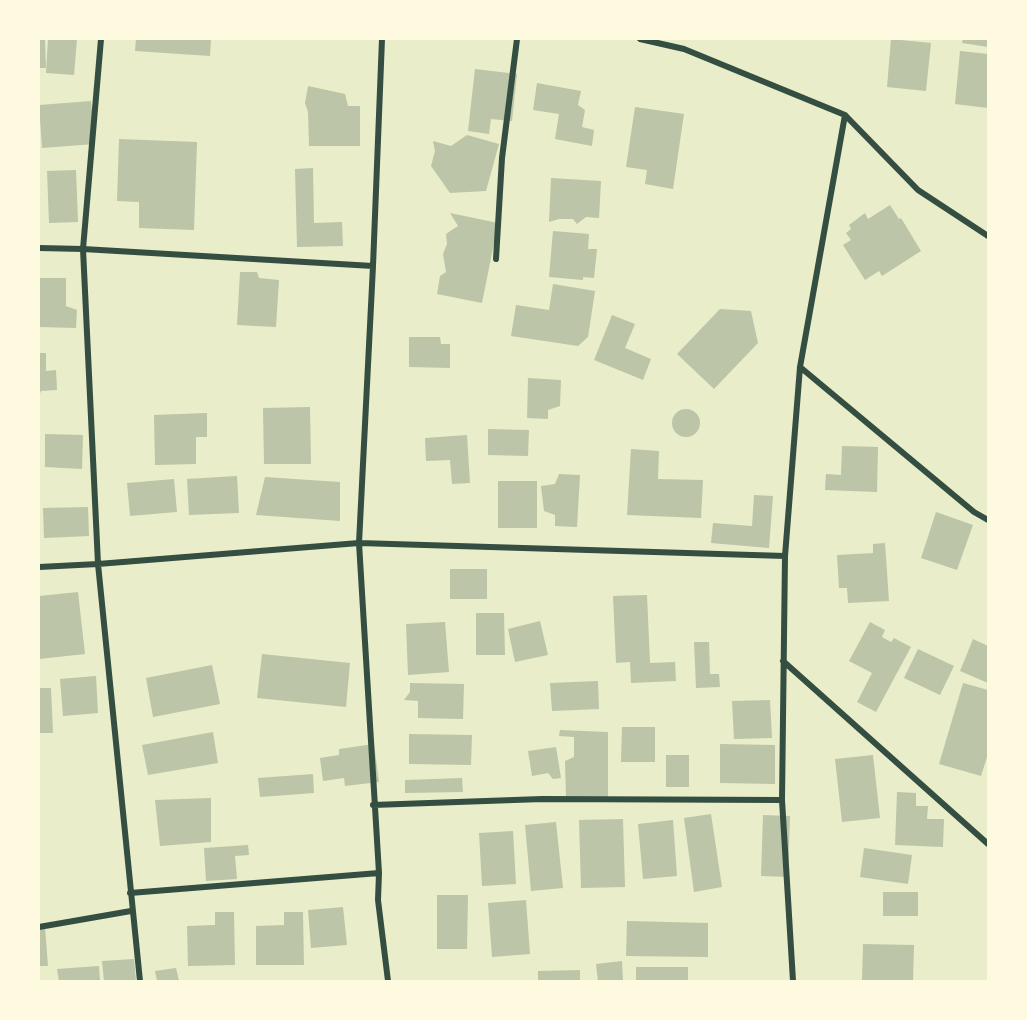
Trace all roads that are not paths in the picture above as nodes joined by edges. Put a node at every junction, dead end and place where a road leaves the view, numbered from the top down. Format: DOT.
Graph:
graph roads {
  1 [pos="100,39"];
  2 [pos="382,39"];
  3 [pos="517,39"];
  4 [pos="640,39"];
  5 [pos="845,116"];
  6 [pos="988,236"];
  7 [pos="39,248"];
  8 [pos="83,249"];
  9 [pos="496,259"];
  10 [pos="373,266"];
  11 [pos="800,367"];
  12 [pos="988,520"];
  13 [pos="359,543"];
  14 [pos="785,556"];
  15 [pos="98,564"];
  16 [pos="39,567"];
  17 [pos="783,661"];
  18 [pos="782,800"];
  19 [pos="373,805"];
  20 [pos="988,844"];
  21 [pos="379,873"];
  22 [pos="130,893"];
  23 [pos="131,912"];
  24 [pos="39,927"];
  25 [pos="140,981"];
  26 [pos="388,981"];
  27 [pos="793,981"];
  1 -- 8 [label="street"];
  2 -- 10 [label="street"];
  3 -- 9 [label="street"];
  4 -- 5 [label="street"];
  5 -- 6 [label="street"];
  5 -- 11 [label="street"];
  7 -- 8 [label="street"];
  8 -- 10 [label="street"];
  8 -- 15 [label="street"];
  10 -- 13 [label="street"];
  11 -- 12 [label="street"];
  11 -- 14 [label="street"];
  13 -- 14 [label="street"];
  13 -- 15 [label="street"];
  13 -- 19 [label="street"];
  14 -- 17 [label="street"];
  15 -- 16 [label="street"];
  15 -- 22 [label="street"];
  17 -- 18 [label="street"];
  17 -- 20 [label="street"];
  18 -- 19 [label="street"];
  18 -- 27 [label="street"];
  19 -- 21 [label="street"];
  21 -- 22 [label="street"];
  21 -- 26 [label="street"];
  22 -- 23 [label="street"];
  23 -- 24 [label="street"];
  23 -- 25 [label="street"];
}
